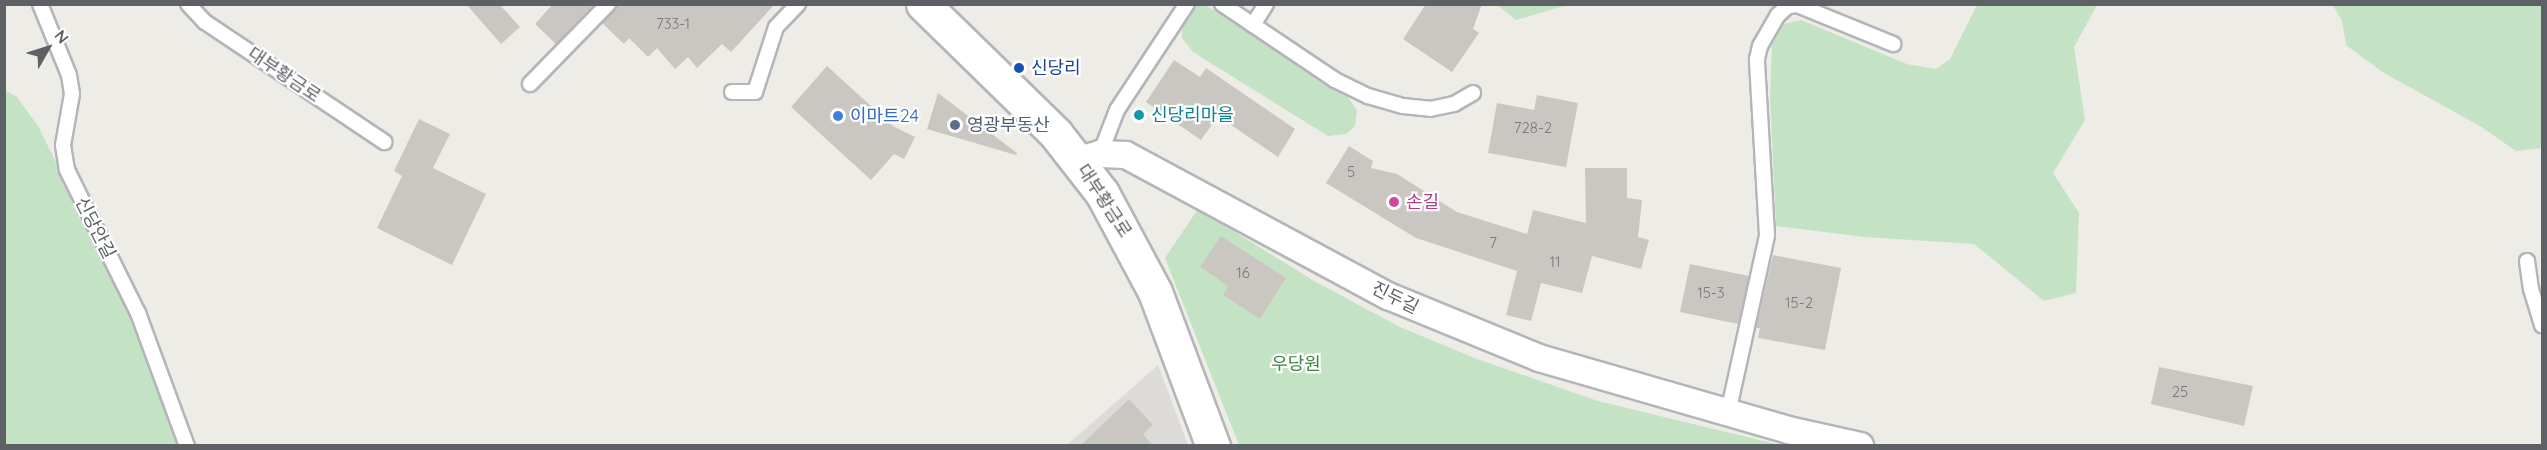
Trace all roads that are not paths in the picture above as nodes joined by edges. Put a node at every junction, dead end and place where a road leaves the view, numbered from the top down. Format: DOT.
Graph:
graph roads {
  1 [pos="40,4"];
  2 [pos="188,4"];
  3 [pos="608,4"];
  4 [pos="798,4"];
  5 [pos="923,4"];
  6 [pos="1187,4"];
  7 [pos="1222,4"];
  8 [pos="1266,4"];
  9 [pos="1253,26"];
  10 [pos="1893,44"];
  11 [pos="530,84"];
  12 [pos="732,92"];
  13 [pos="1473,93"];
  14 [pos="384,142"];
  15 [pos="1089,157"];
  16 [pos="2527,261"];
  17 [pos="2542,325"];
  18 [pos="1728,414"];
  19 [pos="187,446"];
  20 [pos="1213,446"];
  21 [pos="1860,446"];
  1 -- 19 [label="lane, 신당안길"];
  2 -- 14 [label="lane, 대부황금로"];
  3 -- 11 [label="lane"];
  4 -- 12 [label="lane"];
  5 -- 15 [label="main road, 대부황금로"];
  6 -- 15 [label="lane, 대부황금로"];
  7 -- 9 [label="lane"];
  8 -- 9 [label="lane"];
  9 -- 13 [label="lane"];
  10 -- 18 [label="lane"];
  15 -- 18 [label="street, 진두길"];
  15 -- 20 [label="main road, 대부황금로"];
  16 -- 17 [label="lane"];
  18 -- 21 [label="street, 진두길"];
}
